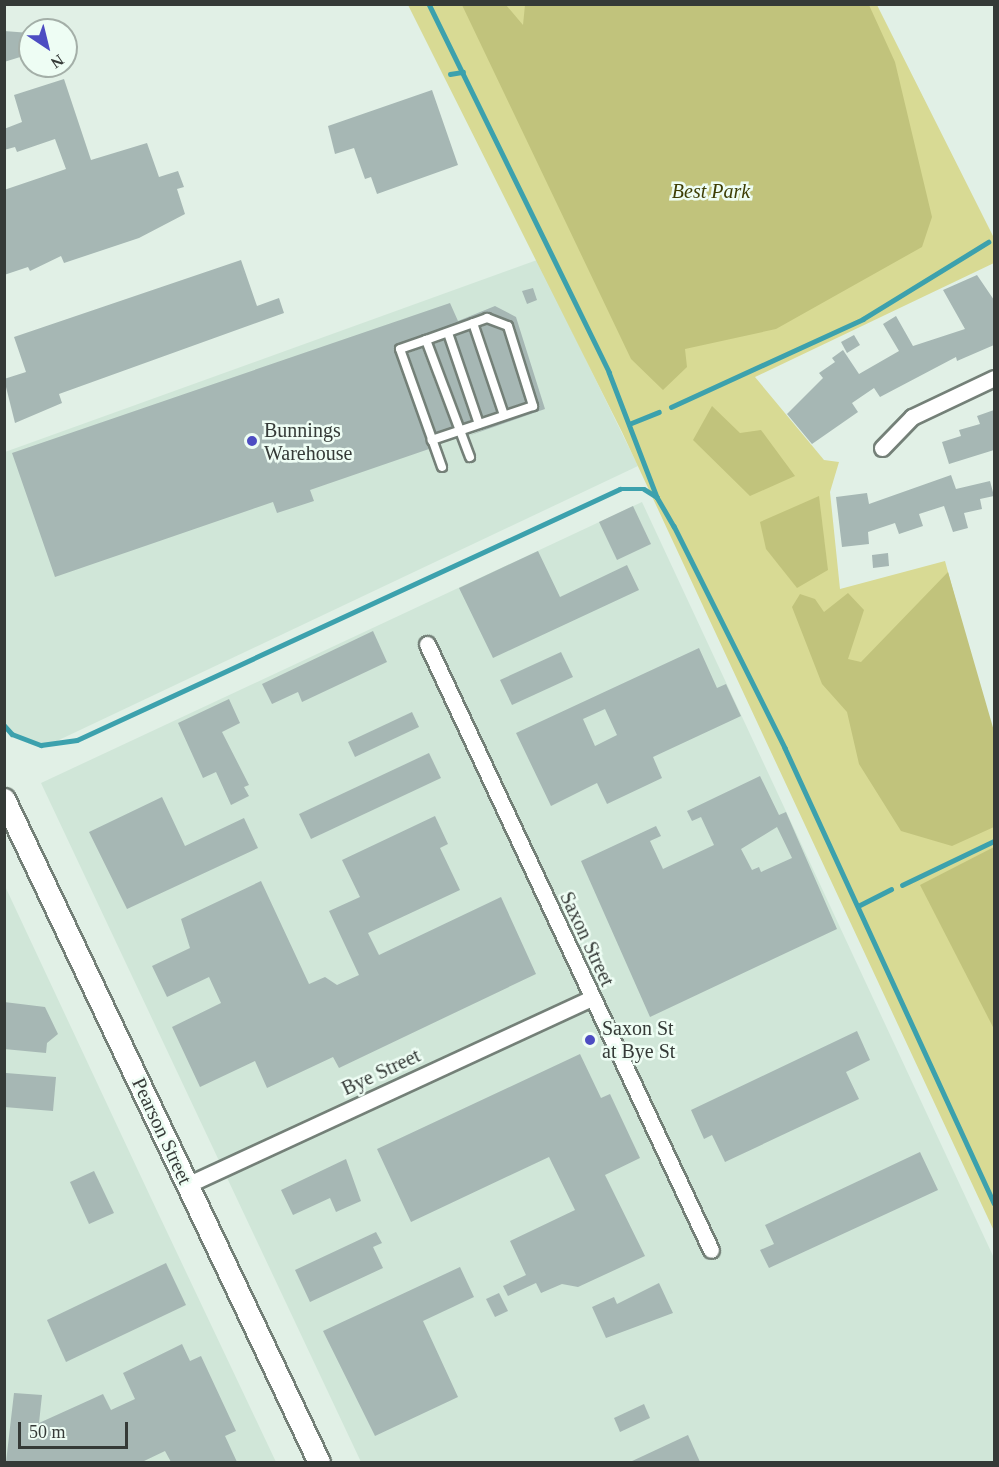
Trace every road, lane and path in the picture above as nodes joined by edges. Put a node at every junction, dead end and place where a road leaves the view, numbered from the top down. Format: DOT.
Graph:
graph roads {
  1 [pos="473,323"];
  2 [pos="448,333"];
  3 [pos="426,340"];
  4 [pos="994,378"];
  5 [pos="504,416"];
  6 [pos="479,424"];
  7 [pos="458,431"];
  8 [pos="432,440"];
  9 [pos="882,448"];
  10 [pos="470,457"];
  11 [pos="442,467"];
  12 [pos="427,644"];
  13 [pos="4,799"];
  14 [pos="592,998"];
  15 [pos="187,1185"];
  16 [pos="711,1250"];
  17 [pos="319,1462"];
  1 -- 2 [label="lane"];
  1 -- 5 [label="lane"];
  1 -- 5 [label="lane"];
  2 -- 3 [label="lane"];
  2 -- 6 [label="lane"];
  3 -- 7 [label="lane"];
  3 -- 8 [label="lane"];
  4 -- 9 [label="street"];
  5 -- 6 [label="lane"];
  6 -- 7 [label="lane"];
  7 -- 8 [label="lane"];
  7 -- 10 [label="lane"];
  8 -- 11 [label="lane"];
  12 -- 14 [label="street, Saxon Street"];
  13 -- 15 [label="main road, Pearson Street"];
  14 -- 15 [label="street, Bye Street"];
  14 -- 16 [label="street, Saxon Street"];
  15 -- 17 [label="main road, Pearson Street"];
}
